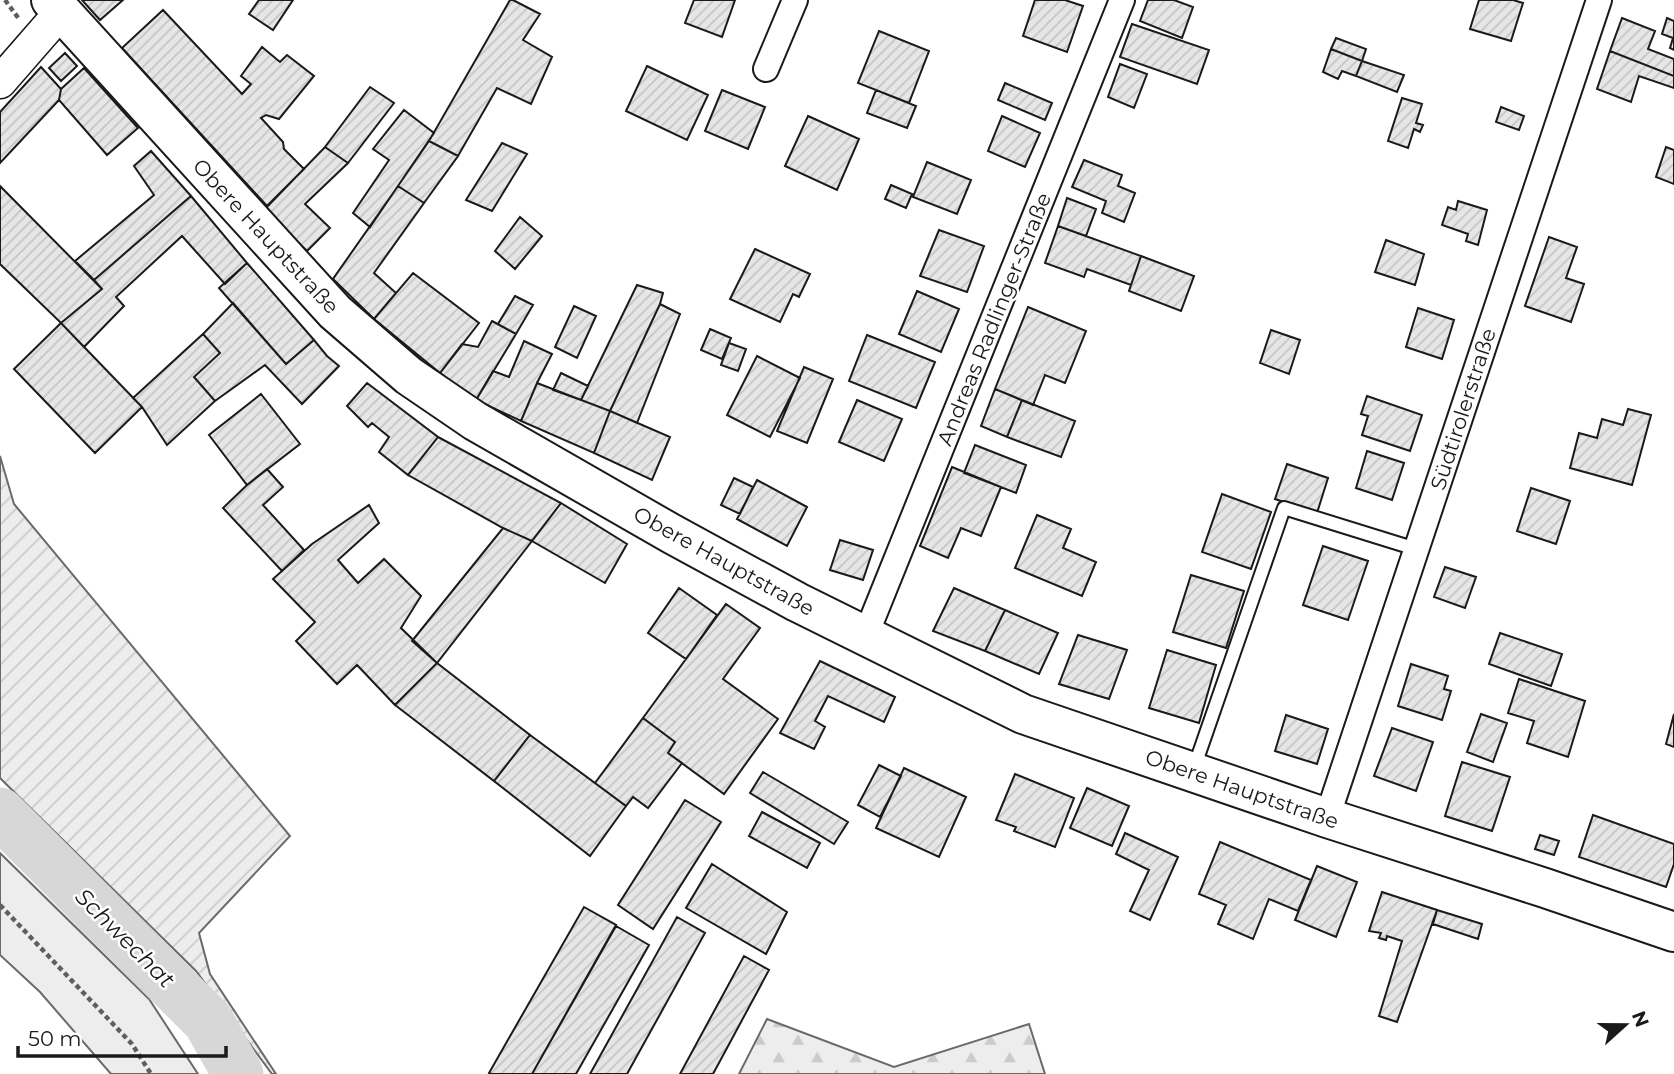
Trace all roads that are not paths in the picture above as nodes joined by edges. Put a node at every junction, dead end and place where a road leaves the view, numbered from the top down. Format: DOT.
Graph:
graph roads {
  1 [pos="795,0"];
  2 [pos="1122,0"];
  3 [pos="1599,0"];
  4 [pos="56,6"];
  5 [pos="766,69"];
  6 [pos="0,82"];
  7 [pos="1416,549"];
  8 [pos="865,637"];
  9 [pos="1193,772"];
  10 [pos="1327,818"];
  11 [pos="1674,932"];
  1 -- 5 [label="street"];
  2 -- 8 [label="street, Andreas Radlinger-Straße"];
  3 -- 7 [label="street, Südtirolerstraße"];
  4 -- 6 [label="street"];
  4 -- 8 [label="main road, Obere Hauptstraße"];
  7 -- 9 [label="lane"];
  7 -- 10 [label="street, Südtirolerstraße"];
  8 -- 9 [label="main road, Obere Hauptstraße"];
  9 -- 10 [label="main road, Obere Hauptstraße"];
  10 -- 11 [label="main road, Obere Hauptstraße"];
}
